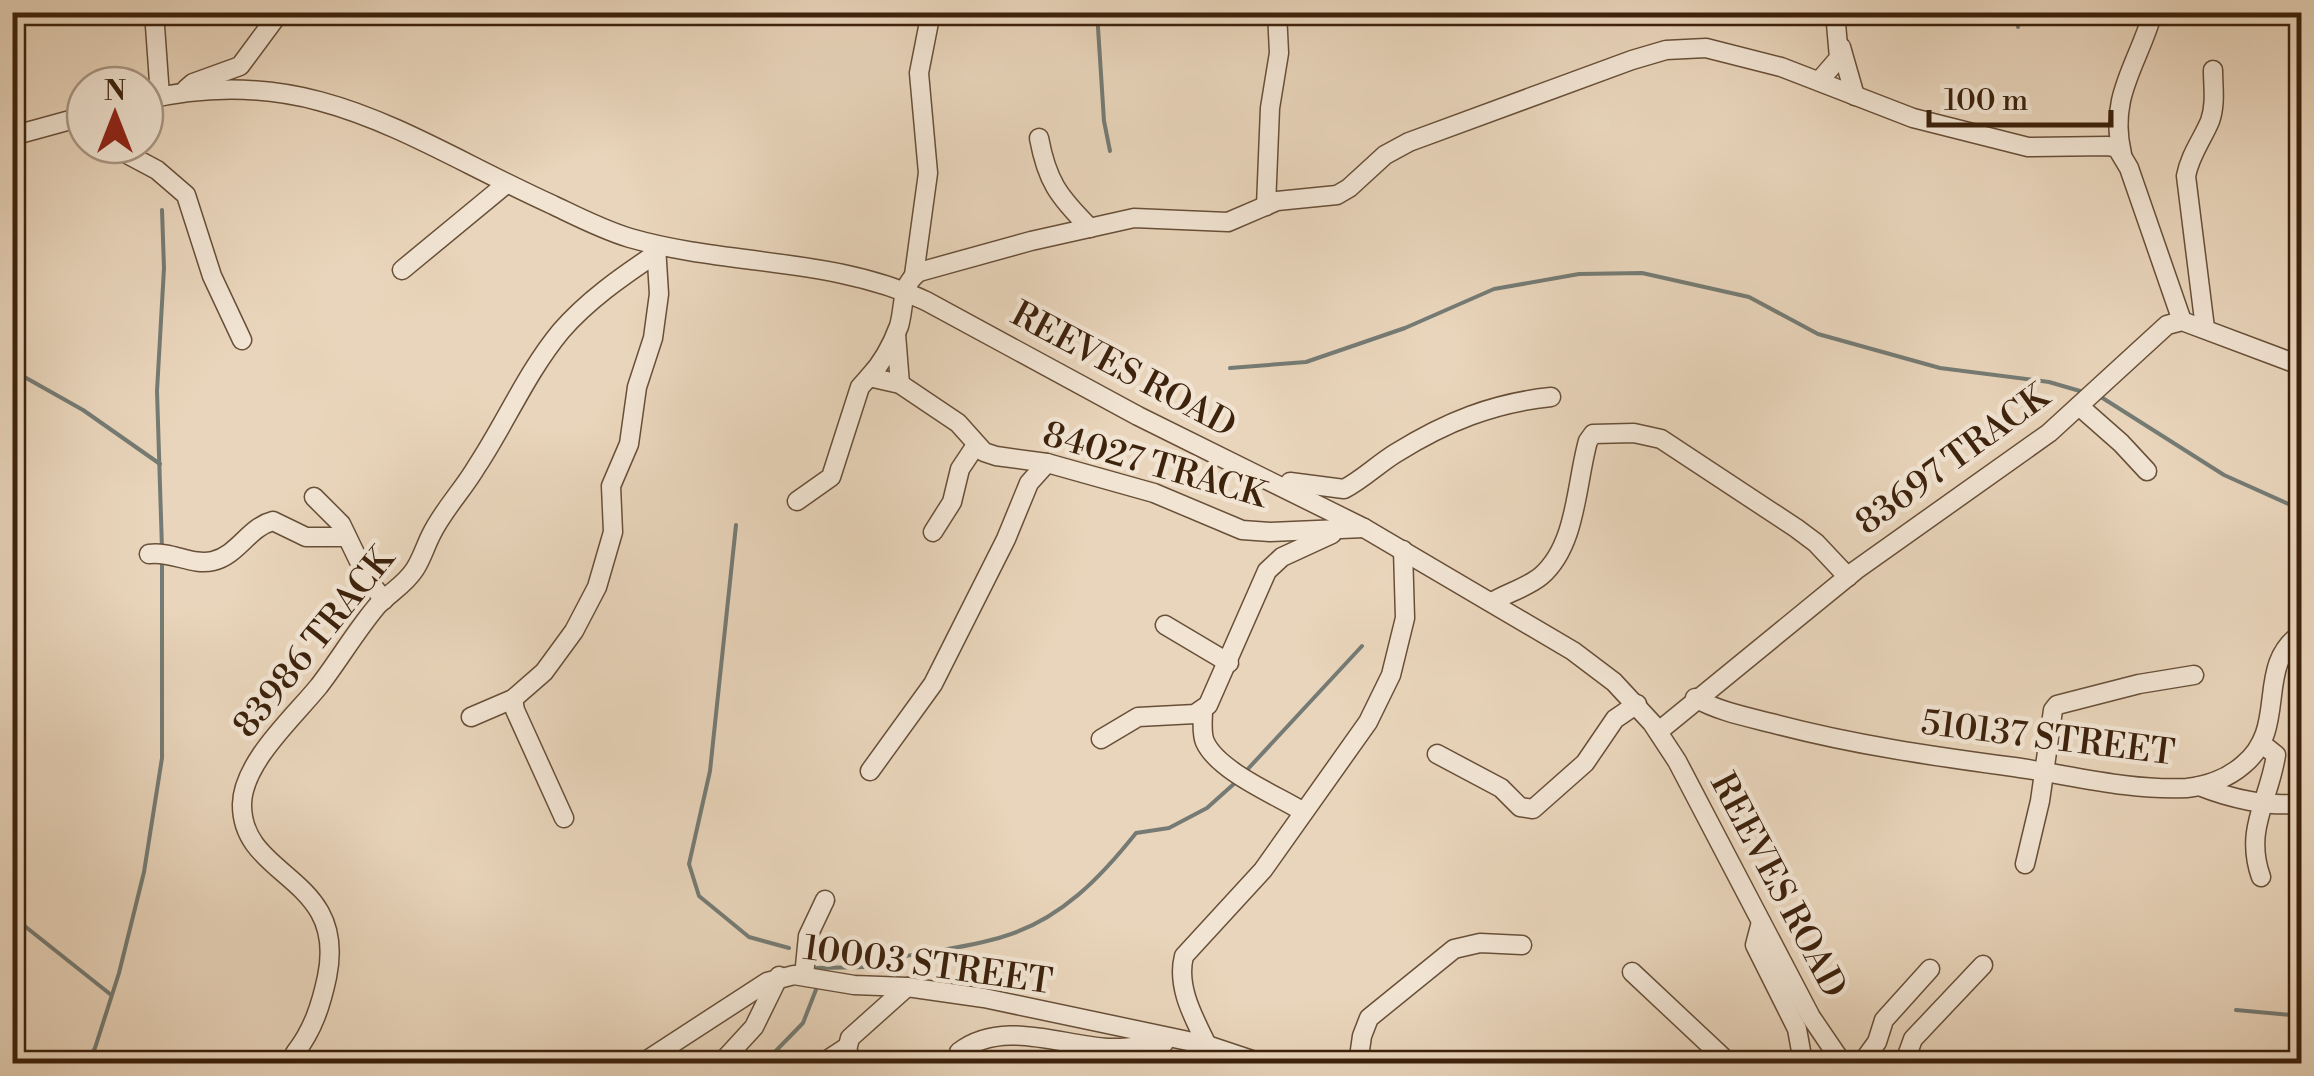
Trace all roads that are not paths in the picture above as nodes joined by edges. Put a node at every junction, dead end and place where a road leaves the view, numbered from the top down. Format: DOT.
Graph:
graph roads {
  1 [pos="154,12"];
  2 [pos="280,12"];
  3 [pos="931,12"];
  4 [pos="1277,12"];
  5 [pos="1835,12"];
  6 [pos="2154,12"];
  7 [pos="1840,46"];
  8 [pos="153,65"];
  9 [pos="2213,70"];
  10 [pos="1820,80"];
  11 [pos="182,93"];
  12 [pos="165,96"];
  13 [pos="1855,96"];
  14 [pos="65,123"];
  15 [pos="12,136"];
  16 [pos="1039,138"];
  17 [pos="2122,154"];
  18 [pos="148,165"];
  19 [pos="505,185"];
  20 [pos="1266,206"];
  21 [pos="1090,228"];
  22 [pos="655,250"];
  23 [pos="402,270"];
  24 [pos="914,275"];
  25 [pos="904,291"];
  26 [pos="2182,321"];
  27 [pos="2204,328"];
  28 [pos="896,333"];
  29 [pos="242,340"];
  30 [pos="2302,366"];
  31 [pos="869,377"];
  32 [pos="900,384"];
  33 [pos="1551,397"];
  34 [pos="2078,406"];
  35 [pos="976,445"];
  36 [pos="1047,464"];
  37 [pos="2147,471"];
  38 [pos="1269,480"];
  39 [pos="314,497"];
  40 [pos="797,501"];
  41 [pos="1364,528"];
  42 [pos="1340,531"];
  43 [pos="932,532"];
  44 [pos="347,537"];
  45 [pos="1402,550"];
  46 [pos="149,554"];
  47 [pos="1848,577"];
  48 [pos="384,600"];
  49 [pos="1492,602"];
  50 [pos="1165,626"];
  51 [pos="2302,632"];
  52 [pos="1228,663"];
  53 [pos="2194,675"];
  54 [pos="1696,698"];
  55 [pos="513,699"];
  56 [pos="1637,704"];
  57 [pos="1203,710"];
  58 [pos="471,718"];
  59 [pos="1659,731"];
  60 [pos="1101,739"];
  61 [pos="2262,744"];
  62 [pos="1437,754"];
  63 [pos="870,771"];
  64 [pos="2045,772"];
  65 [pos="2199,786"];
  66 [pos="2261,801"];
  67 [pos="2302,802"];
  68 [pos="1302,811"];
  69 [pos="564,818"];
  70 [pos="2025,864"];
  71 [pos="2261,877"];
  72 [pos="825,900"];
  73 [pos="1761,922"];
  74 [pos="1522,945"];
  75 [pos="1983,965"];
  76 [pos="1930,969"];
  77 [pos="1632,972"];
  78 [pos="779,976"];
  79 [pos="804,976"];
  80 [pos="907,987"];
  81 [pos="1178,1041"];
  82 [pos="1206,1045"];
  83 [pos="295,1052"];
  84 [pos="959,1052"];
  85 [pos="850,1055"];
  86 [pos="1839,1058"];
  87 [pos="1804,1063"];
  88 [pos="640,1064"];
  89 [pos="720,1064"];
  90 [pos="821,1064"];
  91 [pos="1264,1064"];
  92 [pos="1358,1064"];
  93 [pos="1730,1064"];
  94 [pos="1860,1064"];
  95 [pos="1904,1064"];
  1 -- 8 [label="street"];
  2 -- 11 [label="street"];
  3 -- 24 [label="street"];
  4 -- 20 [label="street"];
  5 -- 7 [label="street"];
  6 -- 17 [label="street"];
  7 -- 10 [label="street"];
  7 -- 13 [label="street"];
  9 -- 27 [label="street"];
  10 -- 13 [label="street"];
  10 -- 20 [label="street"];
  11 -- 12 [label="street, REEVES ROAD"];
  11 -- 19 [label="street, REEVES ROAD"];
  13 -- 17 [label="street"];
  14 -- 15 [label="street"];
  16 -- 21 [label="street"];
  17 -- 26 [label="street"];
  18 -- 29 [label="street"];
  19 -- 22 [label="street, REEVES ROAD"];
  19 -- 23 [label="street"];
  20 -- 21 [label="street"];
  21 -- 24 [label="street"];
  22 -- 25 [label="street, REEVES ROAD"];
  22 -- 48 [label="street, 83986 TRACK"];
  22 -- 55 [label="street"];
  24 -- 25 [label="street"];
  25 -- 28 [label="street"];
  25 -- 38 [label="street, REEVES ROAD"];
  26 -- 27 [label="street"];
  26 -- 34 [label="street, 83697 TRACK"];
  27 -- 30 [label="street"];
  28 -- 31 [label="street"];
  28 -- 32 [label="street"];
  31 -- 32 [label="street, 84027 TRACK"];
  31 -- 40 [label="street"];
  32 -- 35 [label="street, 84027 TRACK"];
  33 -- 38 [label="street"];
  34 -- 37 [label="street"];
  34 -- 47 [label="street, 83697 TRACK"];
  35 -- 36 [label="street, 84027 TRACK"];
  35 -- 43 [label="street"];
  36 -- 42 [label="street, 84027 TRACK"];
  36 -- 63 [label="street"];
  38 -- 41 [label="street, REEVES ROAD"];
  39 -- 44 [label="street"];
  41 -- 42 [label="street, 84027 TRACK"];
  41 -- 45 [label="street, REEVES ROAD"];
  42 -- 52 [label="street"];
  44 -- 46 [label="street"];
  44 -- 48 [label="street"];
  45 -- 49 [label="street, REEVES ROAD"];
  45 -- 68 [label="street"];
  47 -- 49 [label="street"];
  47 -- 54 [label="street, 83697 TRACK"];
  48 -- 83 [label="street, 83986 TRACK"];
  49 -- 56 [label="street, REEVES ROAD"];
  50 -- 52 [label="street"];
  51 -- 61 [label="street"];
  52 -- 57 [label="street"];
  53 -- 64 [label="street"];
  54 -- 59 [label="street, 83697 TRACK"];
  54 -- 64 [label="street, 510137 STREET"];
  55 -- 58 [label="street"];
  55 -- 69 [label="street"];
  56 -- 59 [label="street, REEVES ROAD"];
  56 -- 62 [label="street"];
  57 -- 60 [label="street"];
  57 -- 68 [label="street"];
  59 -- 73 [label="street, REEVES ROAD"];
  61 -- 65 [label="street, 510137 STREET"];
  61 -- 66 [label="street"];
  64 -- 65 [label="street, 510137 STREET"];
  64 -- 70 [label="street"];
  65 -- 66 [label="street"];
  66 -- 67 [label="street"];
  66 -- 71 [label="street"];
  68 -- 82 [label="street"];
  72 -- 79 [label="street"];
  73 -- 86 [label="street, REEVES ROAD"];
  73 -- 87 [label="street"];
  74 -- 92 [label="street"];
  75 -- 95 [label="street"];
  76 -- 94 [label="street"];
  77 -- 93 [label="street"];
  78 -- 79 [label="street, 10003 STREET"];
  78 -- 88 [label="street, 10003 STREET"];
  78 -- 89 [label="street"];
  79 -- 80 [label="street, 10003 STREET"];
  80 -- 81 [label="street, 10003 STREET"];
  80 -- 85 [label="street"];
  81 -- 82 [label="street, 10003 STREET"];
  81 -- 84 [label="street"];
  82 -- 91 [label="street, 10003 STREET"];
  85 -- 90 [label="street"];
  86 -- 87 [label="street"];
}
